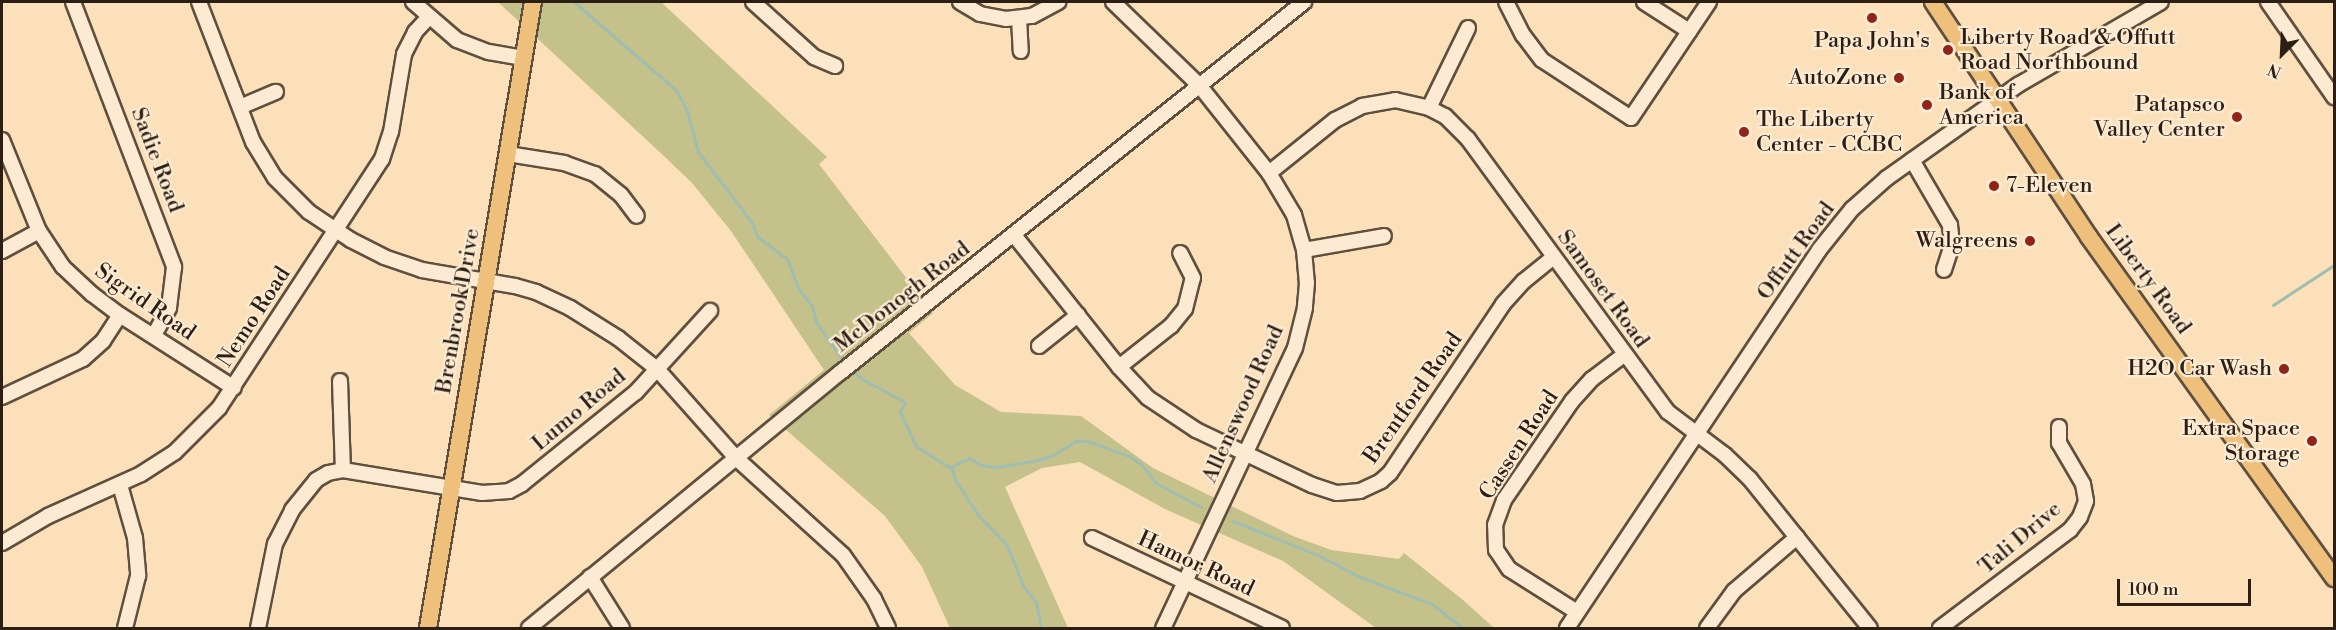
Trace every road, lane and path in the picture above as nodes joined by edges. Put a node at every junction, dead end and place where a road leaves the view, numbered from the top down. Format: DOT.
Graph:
graph roads {
  1 [pos="73,2"];
  2 [pos="199,2"];
  3 [pos="413,2"];
  4 [pos="533,2"];
  5 [pos="753,2"];
  6 [pos="960,2"];
  7 [pos="1058,2"];
  8 [pos="1113,2"];
  9 [pos="1304,2"];
  10 [pos="1506,2"];
  11 [pos="1644,2"];
  12 [pos="1709,2"];
  13 [pos="1933,2"];
  14 [pos="2161,2"];
  15 [pos="2268,2"];
  16 [pos="429,17"];
  17 [pos="1019,18"];
  18 [pos="1468,28"];
  19 [pos="1689,31"];
  20 [pos="1021,51"];
  21 [pos="524,58"];
  22 [pos="835,66"];
  23 [pos="1199,85"];
  24 [pos="276,92"];
  25 [pos="2334,97"];
  26 [pos="1998,100"];
  27 [pos="240,107"];
  28 [pos="1430,108"];
  29 [pos="2,140"];
  30 [pos="508,154"];
  31 [pos="1912,160"];
  32 [pos="1269,172"];
  33 [pos="637,216"];
  34 [pos="335,230"];
  35 [pos="39,231"];
  36 [pos="1014,235"];
  37 [pos="1384,236"];
  38 [pos="1304,250"];
  39 [pos="2,251"];
  40 [pos="1180,253"];
  41 [pos="1554,257"];
  42 [pos="1944,270"];
  43 [pos="487,280"];
  44 [pos="710,311"];
  45 [pos="120,315"];
  46 [pos="1078,315"];
  47 [pos="154,335"];
  48 [pos="1039,346"];
  49 [pos="1625,354"];
  50 [pos="1119,367"];
  51 [pos="657,369"];
  52 [pos="340,381"];
  53 [pos="234,388"];
  54 [pos="2,397"];
  55 [pos="2059,427"];
  56 [pos="1695,434"];
  57 [pos="1245,454"];
  58 [pos="736,458"];
  59 [pos="343,470"];
  60 [pos="120,485"];
  61 [pos="452,488"];
  62 [pos="1797,537"];
  63 [pos="1092,538"];
  64 [pos="2,543"];
  65 [pos="590,577"];
  66 [pos="2334,578"];
  67 [pos="1185,582"];
  68 [pos="1577,612"];
  69 [pos="125,628"];
  70 [pos="258,628"];
  71 [pos="428,628"];
  72 [pos="529,628"];
  73 [pos="622,628"];
  74 [pos="888,628"];
  75 [pos="1163,628"];
  76 [pos="1279,628"];
  77 [pos="1567,628"];
  78 [pos="1707,628"];
  79 [pos="1870,628"];
  80 [pos="1940,628"];
  1 -- 47 [label="street, Sadie Road"];
  2 -- 27 [label="street"];
  3 -- 16 [label="street"];
  4 -- 21 [label="main road, Brenbrook Drive"];
  5 -- 22 [label="street"];
  6 -- 17 [label="street"];
  7 -- 17 [label="street"];
  8 -- 23 [label="street, Allenswood Road"];
  9 -- 23 [label="street, McDonogh Road"];
  10 -- 19 [label="street"];
  11 -- 19 [label="street"];
  12 -- 19 [label="street"];
  13 -- 26 [label="main road, Liberty Road"];
  14 -- 26 [label="street, Offutt Road"];
  15 -- 25 [label="street"];
  16 -- 21 [label="street"];
  16 -- 34 [label="street, Nemo Road"];
  17 -- 20 [label="street"];
  18 -- 28 [label="street"];
  21 -- 30 [label="main road, Brenbrook Drive"];
  23 -- 32 [label="street, Allenswood Road"];
  23 -- 36 [label="street, McDonogh Road"];
  24 -- 27 [label="street"];
  26 -- 31 [label="street, Offutt Road"];
  26 -- 66 [label="main road, Liberty Road"];
  27 -- 34 [label="street"];
  28 -- 32 [label="street, Samoset Road"];
  28 -- 41 [label="street, Samoset Road"];
  29 -- 35 [label="street, Sigrid Road"];
  30 -- 33 [label="street"];
  30 -- 43 [label="main road, Brenbrook Drive"];
  31 -- 42 [label="street"];
  31 -- 56 [label="street, Offutt Road"];
  32 -- 38 [label="street, Allenswood Road"];
  34 -- 43 [label="street"];
  34 -- 53 [label="street, Nemo Road"];
  35 -- 39 [label="street"];
  35 -- 45 [label="street, Sigrid Road"];
  36 -- 46 [label="street, Brentford Road"];
  36 -- 58 [label="street, McDonogh Road"];
  37 -- 38 [label="street"];
  38 -- 57 [label="street, Allenswood Road"];
  40 -- 50 [label="street"];
  41 -- 49 [label="street, Samoset Road"];
  41 -- 57 [label="street, Brentford Road"];
  43 -- 51 [label="street"];
  43 -- 61 [label="main road, Brenbrook Drive"];
  44 -- 51 [label="street, Lumo Road"];
  45 -- 47 [label="street, Sigrid Road"];
  45 -- 54 [label="street"];
  46 -- 48 [label="street"];
  46 -- 50 [label="street, Brentford Road"];
  47 -- 53 [label="street, Sigrid Road"];
  49 -- 56 [label="street, Samoset Road"];
  49 -- 68 [label="street, Cassen Road"];
  50 -- 57 [label="street, Brentford Road"];
  51 -- 58 [label="street"];
  51 -- 61 [label="street, Lumo Road"];
  52 -- 59 [label="street"];
  53 -- 60 [label="street, Nemo Road"];
  55 -- 80 [label="street, Tali Drive"];
  56 -- 62 [label="street, Samoset Road"];
  56 -- 68 [label="street, Offutt Road"];
  57 -- 67 [label="street, Allenswood Road"];
  58 -- 65 [label="street, McDonogh Road"];
  58 -- 74 [label="street"];
  59 -- 61 [label="street, Lumo Road"];
  59 -- 70 [label="street"];
  60 -- 64 [label="street, Nemo Road"];
  60 -- 69 [label="street"];
  61 -- 71 [label="main road, Brenbrook Drive"];
  62 -- 78 [label="street"];
  62 -- 79 [label="street, Samoset Road"];
  63 -- 67 [label="street, Hamor Road"];
  65 -- 72 [label="street, McDonogh Road"];
  65 -- 73 [label="street"];
  67 -- 75 [label="street, Allenswood Road"];
  67 -- 76 [label="street, Hamor Road"];
  68 -- 77 [label="street, Offutt Road"];
}
